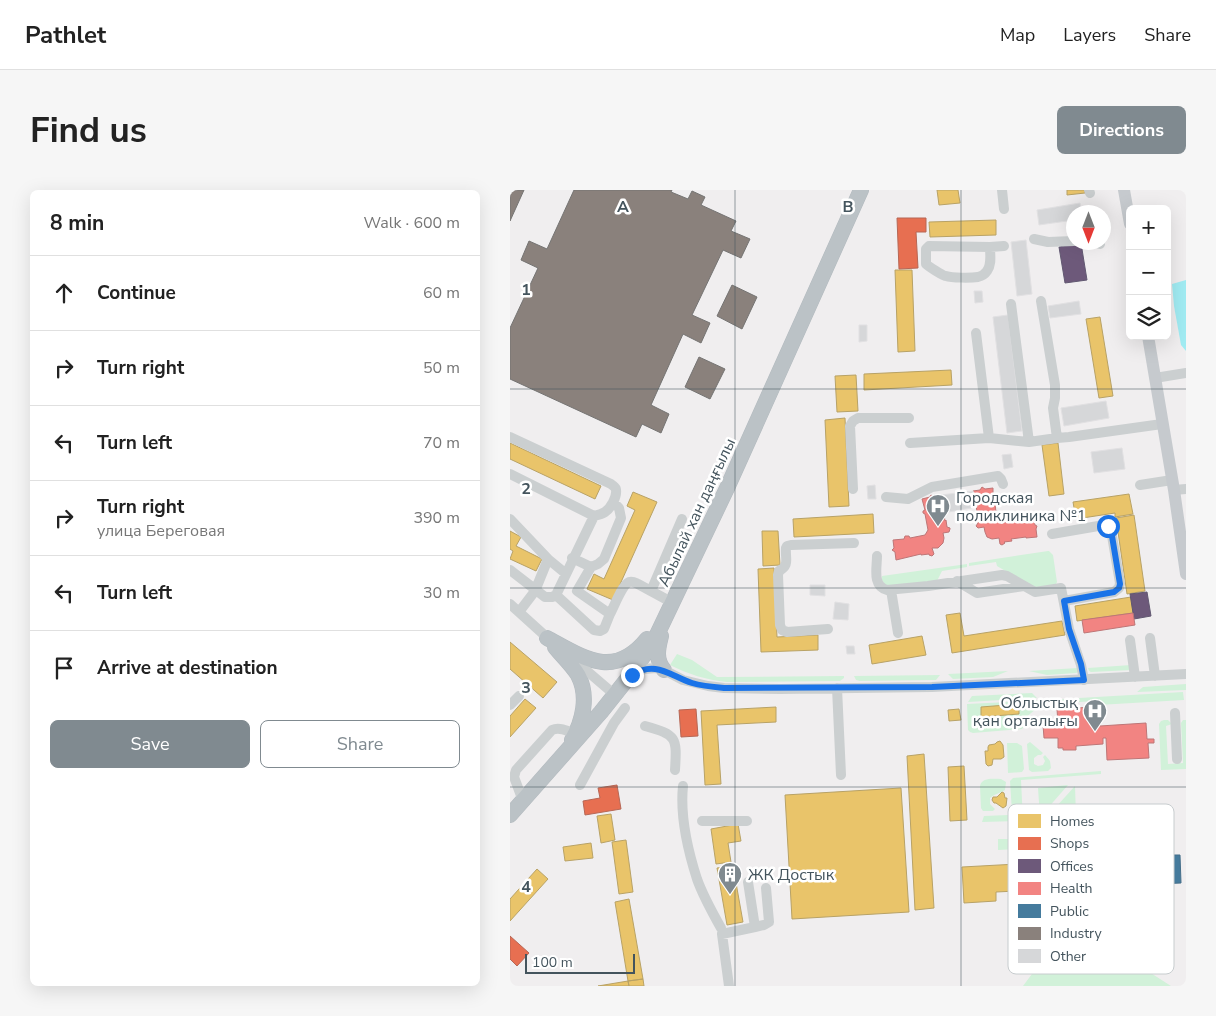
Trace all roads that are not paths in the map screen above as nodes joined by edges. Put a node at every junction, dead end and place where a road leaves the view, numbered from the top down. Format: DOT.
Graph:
graph roads {
  1 [pos="861,190"];
  2 [pos="1002,190"];
  3 [pos="1124,190"];
  4 [pos="1127,205"];
  5 [pos="1004,209"];
  6 [pos="1034,239"];
  7 [pos="1066,241"];
  8 [pos="1004,246"];
  9 [pos="990,247"];
  10 [pos="1041,301"];
  11 [pos="1011,304"];
  12 [pos="976,333"];
  13 [pos="1149,340"];
  14 [pos="1186,373"];
  15 [pos="1155,378"];
  16 [pos="909,418"];
  17 [pos="1162,424"];
  18 [pos="510,437"];
  19 [pos="989,438"];
  20 [pos="1057,438"];
  21 [pos="1029,442"];
  22 [pos="910,443"];
  23 [pos="510,474"];
  24 [pos="1003,484"];
  25 [pos="1140,484"];
  26 [pos="1177,486"];
  27 [pos="853,489"];
  28 [pos="886,496"];
  29 [pos="613,502"];
  30 [pos="594,516"];
  31 [pos="510,519"];
  32 [pos="682,519"];
  33 [pos="1052,534"];
  34 [pos="854,542"];
  35 [pos="877,556"];
  36 [pos="548,558"];
  37 [pos="572,558"];
  38 [pos="591,567"];
  39 [pos="510,570"];
  40 [pos="565,573"];
  41 [pos="1186,574"];
  42 [pos="957,581"];
  43 [pos="1024,586"];
  44 [pos="891,590"];
  45 [pos="535,591"];
  46 [pos="557,591"];
  47 [pos="577,591"];
  48 [pos="651,591"];
  49 [pos="1064,601"];
  50 [pos="510,604"];
  51 [pos="670,608"];
  52 [pos="520,612"];
  53 [pos="610,614"];
  54 [pos="828,629"];
  55 [pos="898,633"];
  56 [pos="547,638"];
  57 [pos="1150,638"];
  58 [pos="1130,640"];
  59 [pos="664,670"];
  60 [pos="1186,674"];
  61 [pos="1154,676"];
  62 [pos="1135,677"];
  63 [pos="627,680"];
  64 [pos="1084,680"];
  65 [pos="837,688"];
  66 [pos="610,691"];
  67 [pos="519,696"];
  68 [pos="510,705"];
  69 [pos="625,708"];
  70 [pos="1177,713"];
  71 [pos="645,726"];
  72 [pos="577,735"];
  73 [pos="1177,759"];
  74 [pos="675,770"];
  75 [pos="841,775"];
  76 [pos="580,785"];
  77 [pos="684,786"];
  78 [pos="523,801"];
  79 [pos="510,815"];
  80 [pos="747,821"];
  81 [pos="702,822"];
  82 [pos="748,882"];
  83 [pos="766,888"];
  84 [pos="755,927"];
  85 [pos="721,928"];
  86 [pos="730,986"];
  1 -- 51 [label="highway, Абылай хан даңғылы"];
  2 -- 5 [label="street"];
  3 -- 4 [label="main road"];
  6 -- 7 [label="street"];
  8 -- 9 [label="street"];
  9 -- 9 [label="street"];
  10 -- 20 [label="street"];
  11 -- 21 [label="street"];
  12 -- 19 [label="street"];
  13 -- 15 [label="main road"];
  14 -- 15 [label="street"];
  15 -- 17 [label="main road"];
  16 -- 27 [label="street"];
  17 -- 20 [label="street"];
  17 -- 26 [label="main road"];
  18 -- 29 [label="street"];
  19 -- 21 [label="street"];
  19 -- 22 [label="street"];
  20 -- 21 [label="street"];
  23 -- 30 [label="street"];
  24 -- 28 [label="street"];
  25 -- 26 [label="street"];
  26 -- 41 [label="main road"];
  29 -- 30 [label="street"];
  29 -- 38 [label="street"];
  30 -- 37 [label="street"];
  31 -- 36 [label="street"];
  32 -- 48 [label="street"];
  33 -- 49 [label="street"];
  34 -- 54 [label="street"];
  35 -- 44 [label="street"];
  36 -- 40 [label="street"];
  36 -- 45 [label="street"];
  37 -- 38 [label="street"];
  37 -- 40 [label="street"];
  38 -- 47 [label="street"];
  39 -- 45 [label="street"];
  40 -- 46 [label="street"];
  42 -- 43 [label="street"];
  42 -- 43 [label="street"];
  42 -- 44 [label="street"];
  43 -- 49 [label="street"];
  44 -- 55 [label="street"];
  45 -- 46 [label="street"];
  45 -- 52 [label="street"];
  46 -- 47 [label="street"];
  46 -- 53 [label="street"];
  47 -- 53 [label="street"];
  48 -- 51 [label="street"];
  48 -- 53 [label="street"];
  49 -- 64 [label="street"];
  50 -- 52 [label="street"];
  51 -- 56 [label="highway"];
  51 -- 59 [label="highway"];
  51 -- 63 [label="highway, Абылай хан даңғылы"];
  52 -- 56 [label="street"];
  56 -- 66 [label="street"];
  56 -- 72 [label="highway"];
  57 -- 61 [label="street"];
  58 -- 62 [label="street"];
  59 -- 63 [label="street"];
  59 -- 65 [label="street"];
  60 -- 61 [label="street"];
  61 -- 62 [label="street"];
  62 -- 64 [label="street"];
  63 -- 66 [label="highway, Абылай хан даңғылы"];
  64 -- 65 [label="street"];
  65 -- 75 [label="street"];
  66 -- 72 [label="highway, Абылай хан даңғылы"];
  67 -- 68 [label="street"];
  69 -- 76 [label="street"];
  70 -- 73 [label="street"];
  71 -- 74 [label="street"];
  72 -- 78 [label="highway, Абылай хан даңғылы"];
  72 -- 78 [label="street"];
  77 -- 85 [label="street"];
  78 -- 79 [label="highway, Абылай хан даңғылы"];
  80 -- 81 [label="street"];
  82 -- 84 [label="street"];
  83 -- 84 [label="street"];
  84 -- 86 [label="street"];
}
